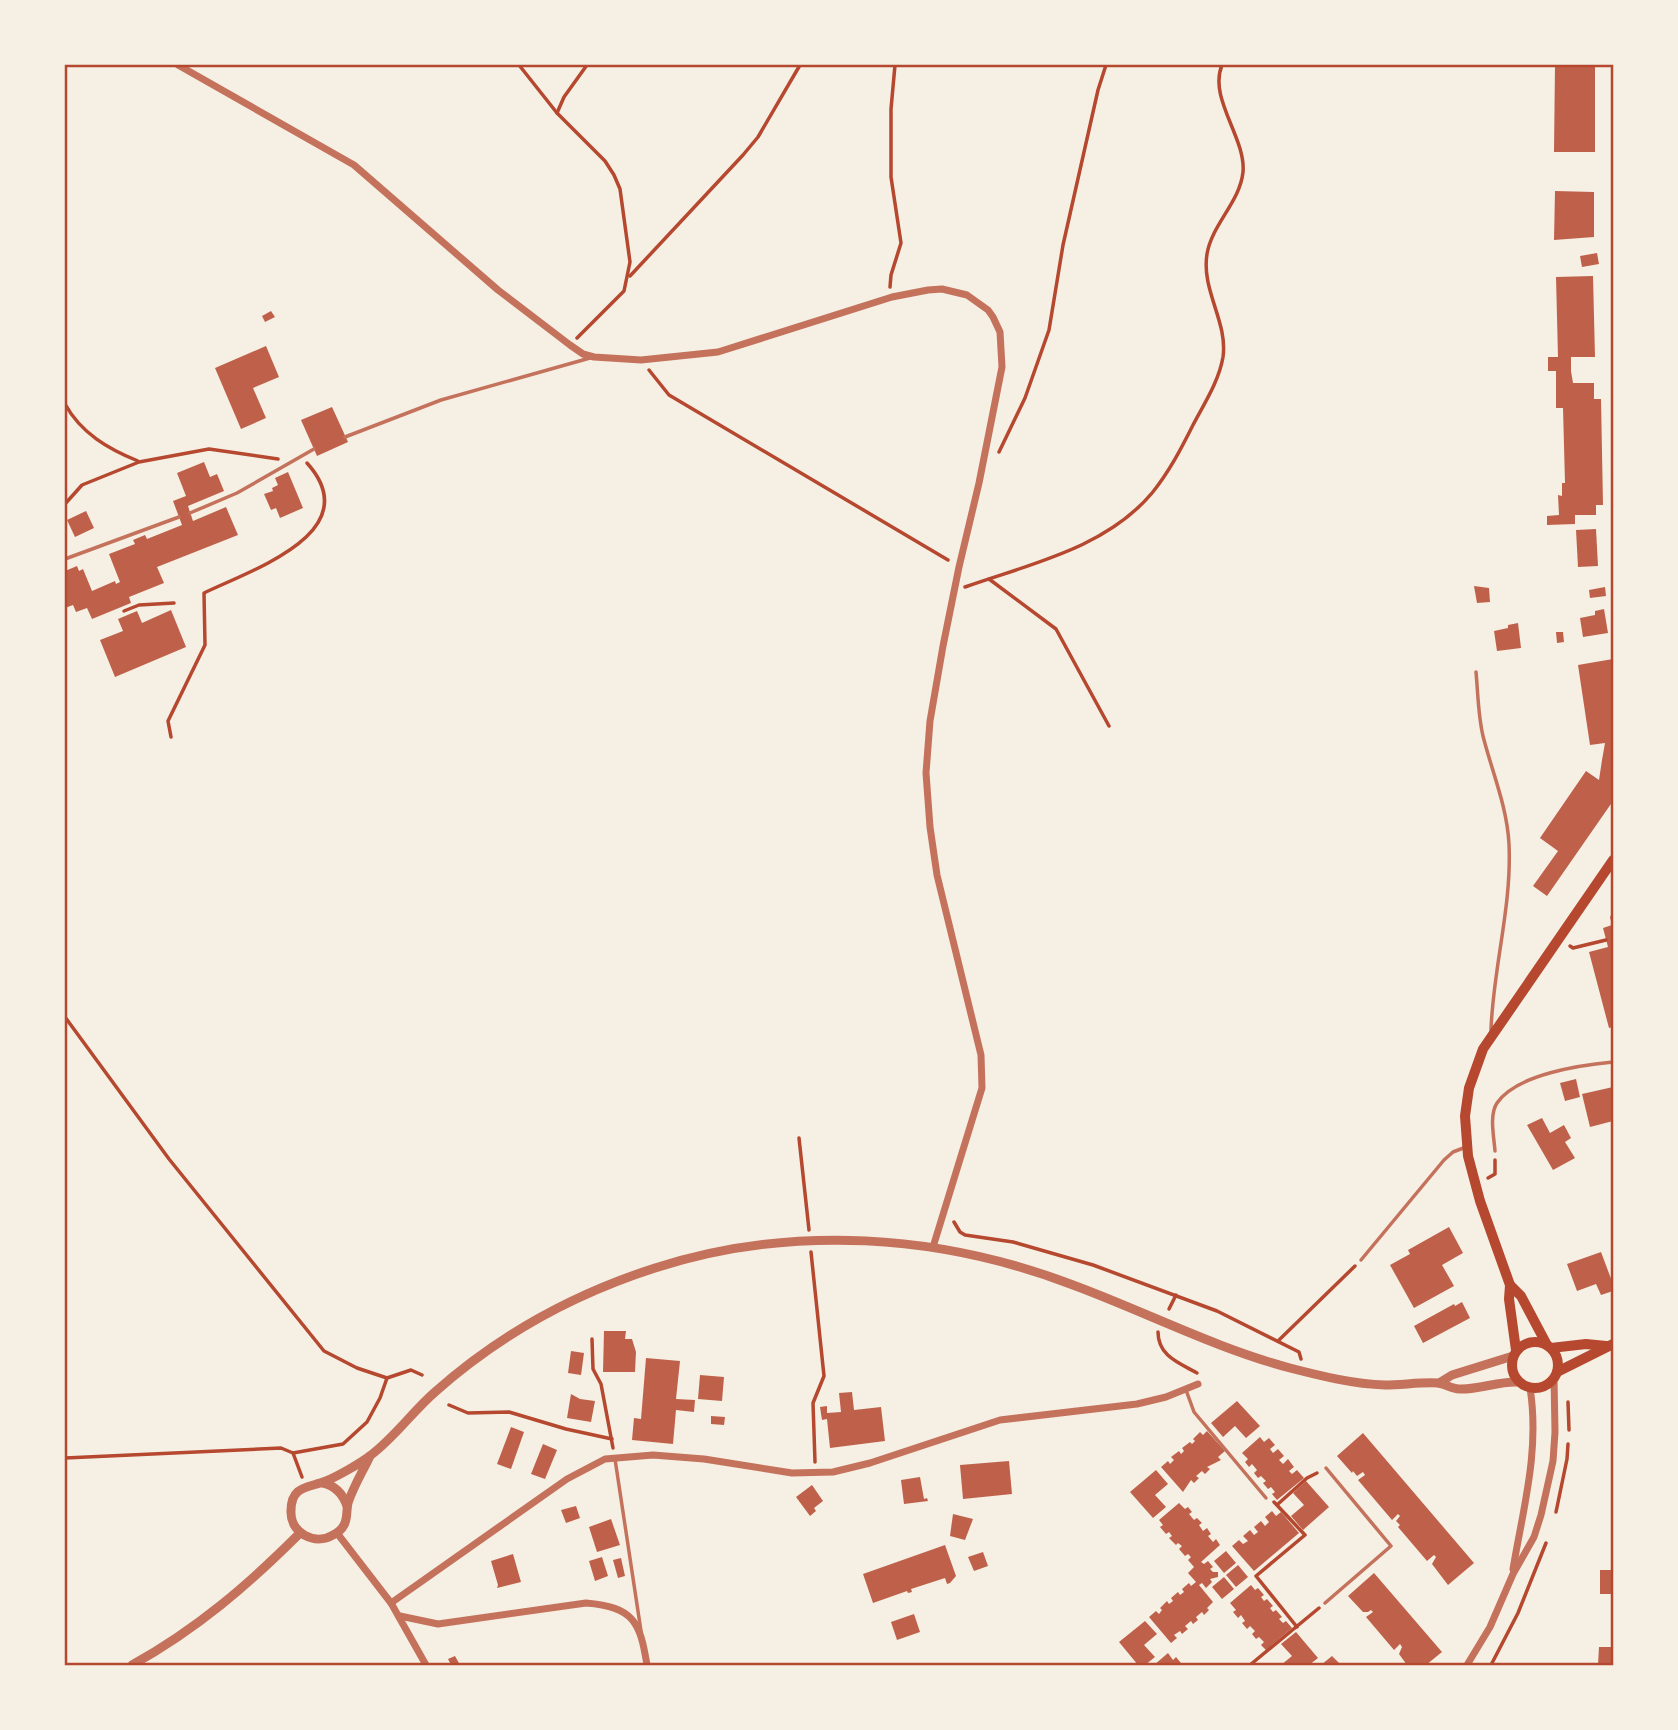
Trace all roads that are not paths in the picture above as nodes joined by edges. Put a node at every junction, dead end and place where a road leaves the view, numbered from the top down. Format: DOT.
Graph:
graph roads {
  1 [pos="178,65"];
  2 [pos="594,357"];
  3 [pos="345,437"];
  4 [pos="314,449"];
  5 [pos="190,513"];
  6 [pos="179,517"];
  7 [pos="65,559"];
  8 [pos="1476,672"];
  9 [pos="1613,860"];
  10 [pos="1491,1036"];
  11 [pos="1613,1062"];
  12 [pos="1467,1147"];
  13 [pos="1495,1151"];
  14 [pos="933,1247"];
  15 [pos="1361,1260"];
  16 [pos="1510,1285"];
  17 [pos="1610,1345"];
  18 [pos="1549,1346"];
  19 [pos="1515,1353"];
  20 [pos="1555,1375"];
  21 [pos="1518,1382"];
  22 [pos="1439,1383"];
  23 [pos="1198,1384"];
  24 [pos="1530,1388"];
  25 [pos="1186,1390"];
  26 [pos="370,1456"];
  27 [pos="615,1457"];
  28 [pos="1326,1468"];
  29 [pos="323,1483"];
  30 [pos="1266,1498"];
  31 [pos="347,1506"];
  32 [pos="300,1533"];
  33 [pos="337,1533"];
  34 [pos="1513,1574"];
  35 [pos="391,1603"];
  36 [pos="1325,1603"];
  37 [pos="400,1616"];
  38 [pos="642,1636"];
  39 [pos="132,1665"];
  40 [pos="426,1665"];
  41 [pos="647,1665"];
  42 [pos="1467,1665"];
  1 -- 2 [label="street"];
  2 -- 3 [label="lane"];
  2 -- 14 [label="street"];
  4 -- 5 [label="lane"];
  6 -- 7 [label="lane"];
  8 -- 10 [label="lane"];
  9 -- 10 [label="main road"];
  10 -- 12 [label="main road"];
  11 -- 13 [label="lane"];
  12 -- 15 [label="lane"];
  12 -- 16 [label="main road"];
  14 -- 22 [label="street"];
  14 -- 26 [label="street"];
  16 -- 18 [label="main road"];
  16 -- 19 [label="main road"];
  17 -- 18 [label="main road"];
  17 -- 20 [label="main road"];
  18 -- 19 [label="main road"];
  18 -- 20 [label="main road"];
  19 -- 21 [label="main road"];
  19 -- 22 [label="street"];
  20 -- 24 [label="main road"];
  20 -- 34 [label="street"];
  21 -- 22 [label="street"];
  21 -- 24 [label="main road"];
  23 -- 25 [label="street"];
  24 -- 34 [label="street"];
  25 -- 27 [label="street"];
  25 -- 30 [label="lane"];
  26 -- 29 [label="street"];
  26 -- 31 [label="street"];
  27 -- 35 [label="street"];
  27 -- 38 [label="lane"];
  28 -- 36 [label="lane"];
  29 -- 31 [label="street"];
  29 -- 32 [label="street"];
  31 -- 33 [label="street"];
  32 -- 33 [label="street"];
  32 -- 39 [label="street"];
  33 -- 35 [label="street"];
  34 -- 42 [label="street"];
  35 -- 37 [label="street"];
  37 -- 38 [label="street"];
  37 -- 40 [label="street"];
  38 -- 41 [label="street"];
}
